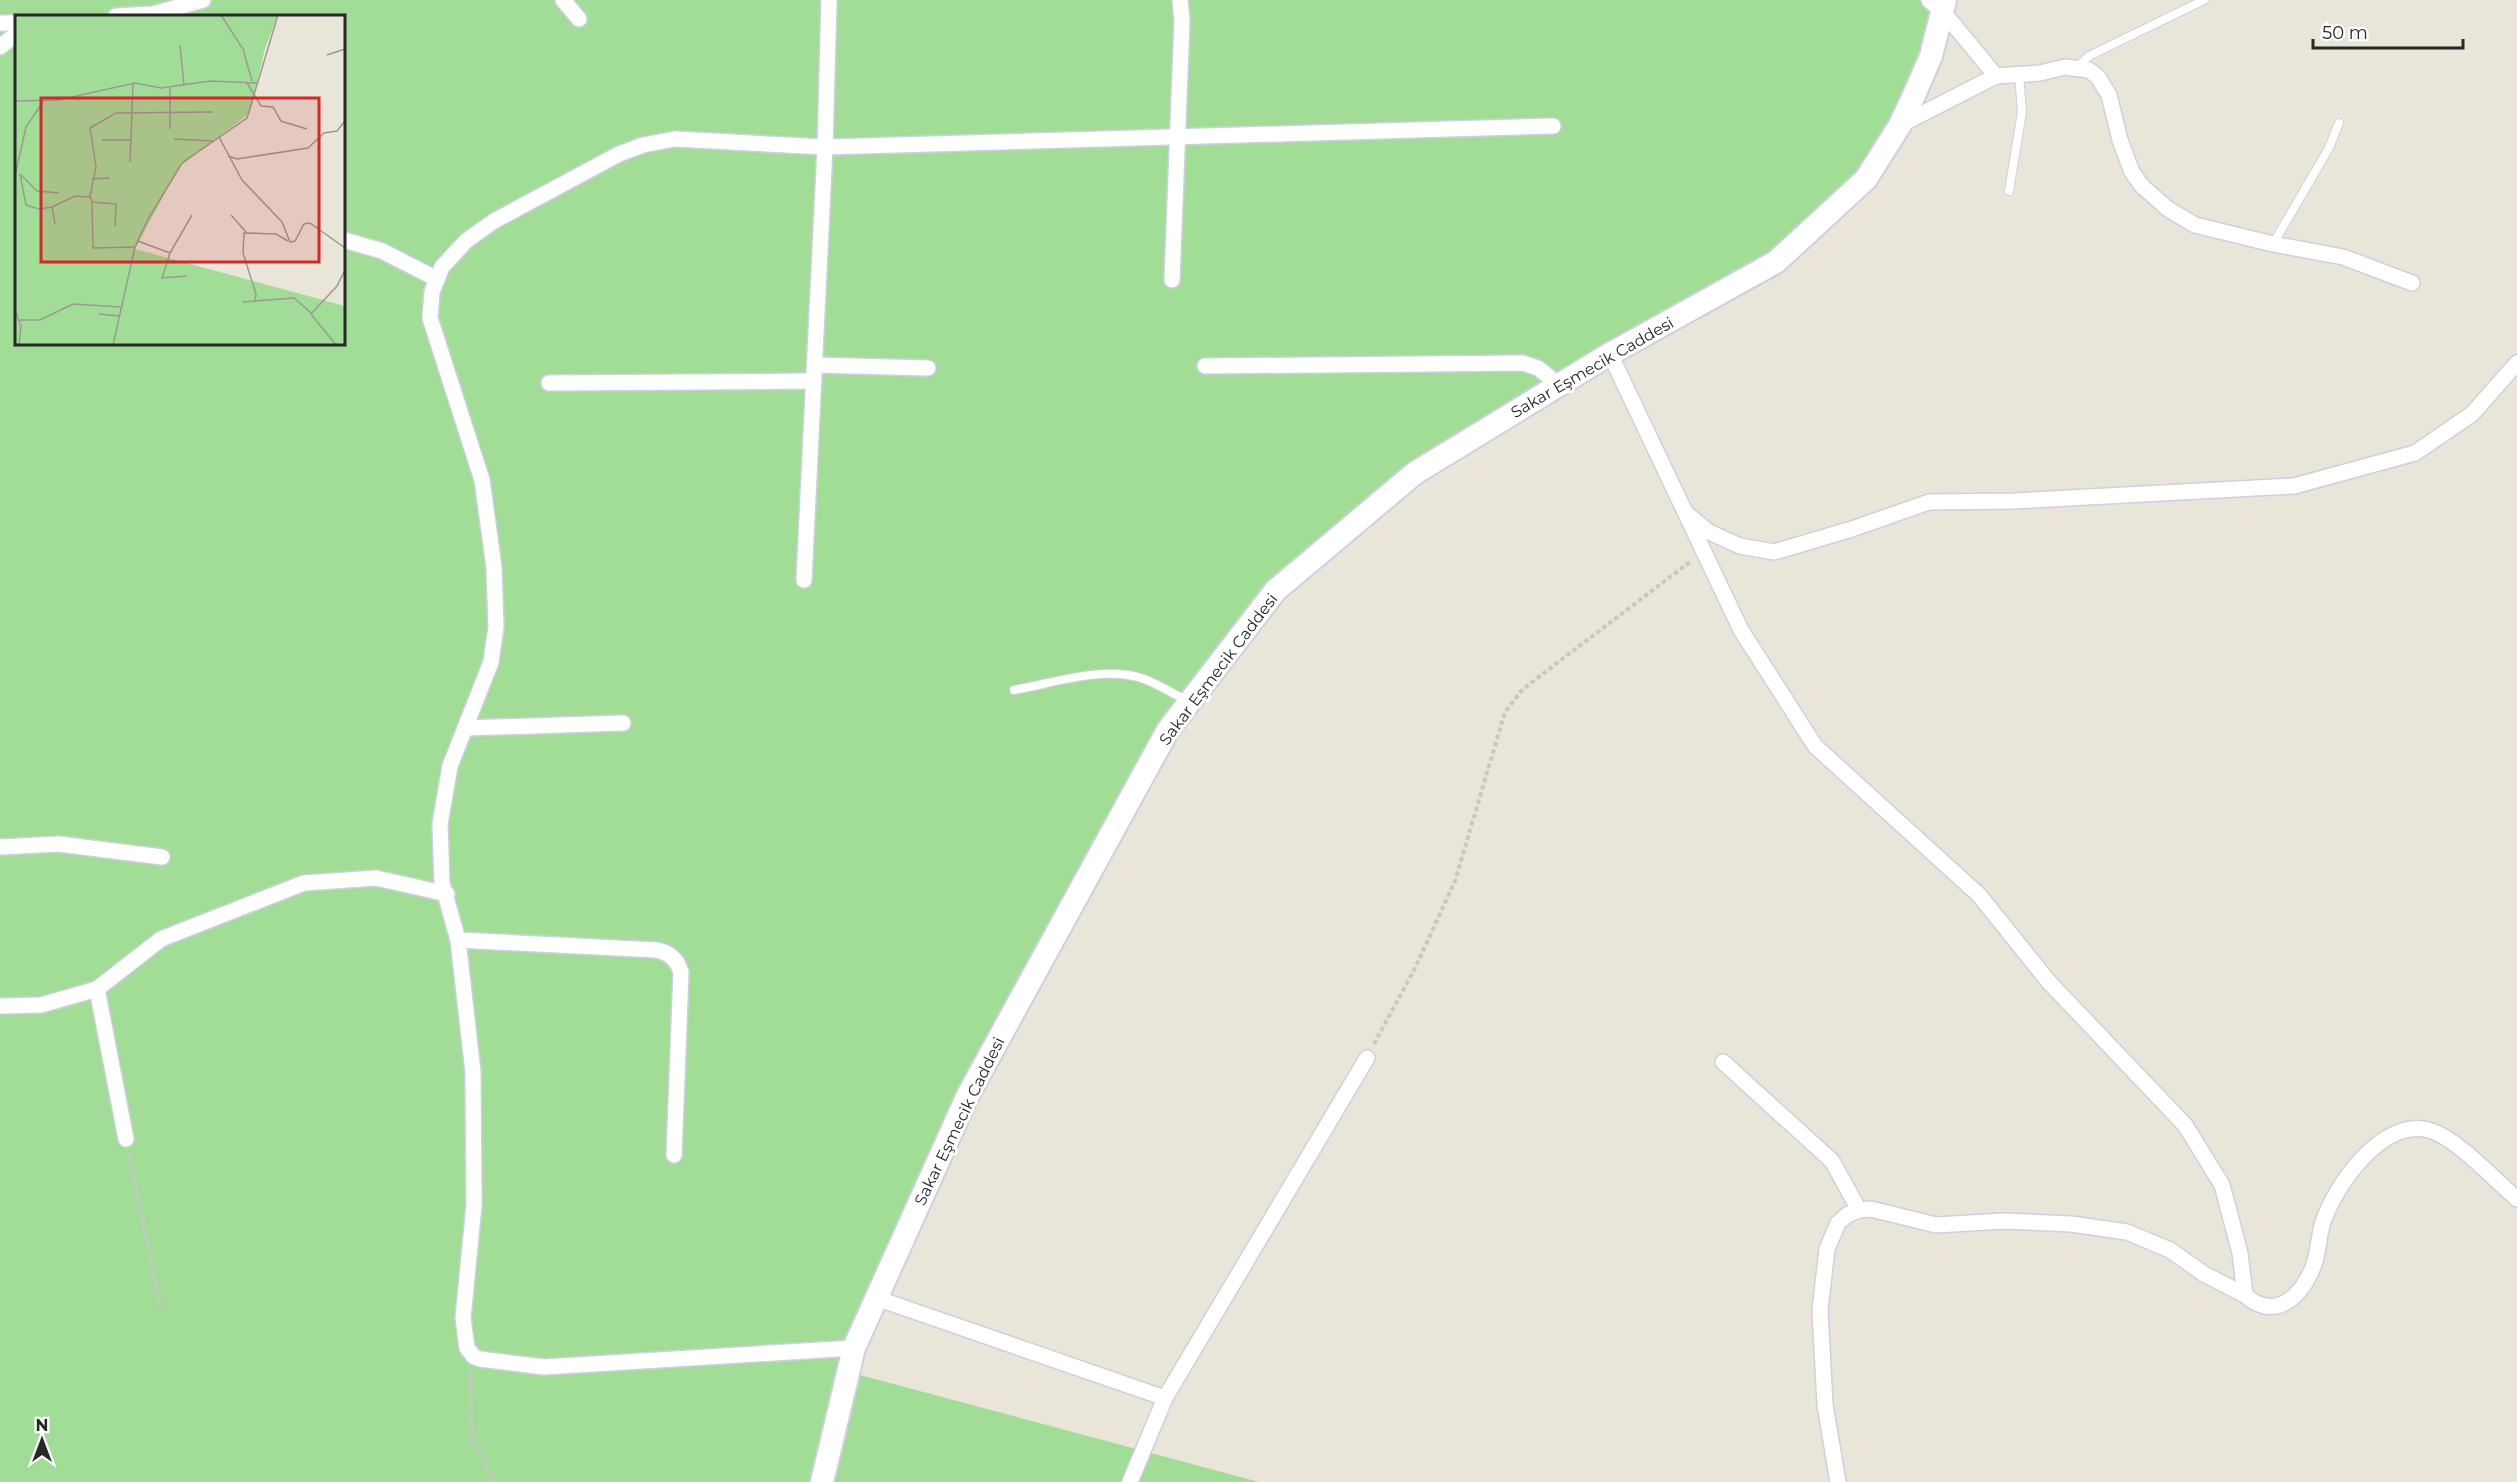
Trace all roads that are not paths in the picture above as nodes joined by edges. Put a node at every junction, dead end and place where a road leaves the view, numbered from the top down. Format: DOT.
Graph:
graph roads {
  1 [pos="203,0"];
  2 [pos="563,0"];
  3 [pos="830,0"];
  4 [pos="1180,0"];
  5 [pos="2204,0"];
  6 [pos="1939,4"];
  7 [pos="134,15"];
  8 [pos="579,19"];
  9 [pos="15,35"];
  10 [pos="0,48"];
  11 [pos="2077,67"];
  12 [pos="2019,74"];
  13 [pos="1995,76"];
  14 [pos="2339,123"];
  15 [pos="1900,125"];
  16 [pos="1553,126"];
  17 [pos="1177,137"];
  18 [pos="825,147"];
  19 [pos="2009,191"];
  20 [pos="345,240"];
  21 [pos="2273,244"];
  22 [pos="437,279"];
  23 [pos="1172,280"];
  24 [pos="2412,283"];
  25 [pos="1610,354"];
  26 [pos="2517,363"];
  27 [pos="1204,366"];
  28 [pos="928,368"];
  29 [pos="814,373"];
  30 [pos="549,383"];
  31 [pos="1559,385"];
  32 [pos="1683,512"];
  33 [pos="804,580"];
  34 [pos="1014,690"];
  35 [pos="1190,702"];
  36 [pos="623,723"];
  37 [pos="465,728"];
  38 [pos="0,847"];
  39 [pos="162,857"];
  40 [pos="447,894"];
  41 [pos="458,940"];
  42 [pos="97,988"];
  43 [pos="0,1006"];
  44 [pos="1367,1058"];
  45 [pos="1723,1062"];
  46 [pos="126,1139"];
  47 [pos="674,1155"];
  48 [pos="2517,1198"];
  49 [pos="1859,1210"];
  50 [pos="2245,1295"];
  51 [pos="876,1298"];
  52 [pos="854,1347"];
  53 [pos="1165,1398"];
  54 [pos="822,1482"];
  55 [pos="1130,1482"];
  56 [pos="1838,1482"];
  1 -- 7 [label="street"];
  2 -- 8 [label="street"];
  3 -- 18 [label="street"];
  4 -- 17 [label="street"];
  5 -- 11 [label="lane"];
  6 -- 13 [label="street"];
  6 -- 15 [label="street, Sakar Eşmecik Caddesi"];
  9 -- 10 [label="street"];
  11 -- 12 [label="street"];
  11 -- 21 [label="street"];
  12 -- 13 [label="street"];
  12 -- 19 [label="lane"];
  13 -- 15 [label="street"];
  14 -- 21 [label="lane"];
  15 -- 25 [label="street, Sakar Eşmecik Caddesi"];
  16 -- 17 [label="street"];
  17 -- 18 [label="street"];
  17 -- 23 [label="street"];
  18 -- 22 [label="street"];
  18 -- 29 [label="street"];
  20 -- 22 [label="street"];
  21 -- 24 [label="street"];
  22 -- 37 [label="street"];
  25 -- 31 [label="street, Sakar Eşmecik Caddesi"];
  25 -- 32 [label="street"];
  26 -- 32 [label="street"];
  27 -- 31 [label="street"];
  28 -- 29 [label="street"];
  29 -- 30 [label="street"];
  29 -- 33 [label="street"];
  31 -- 35 [label="street, Sakar Eşmecik Caddesi"];
  32 -- 50 [label="street"];
  34 -- 35 [label="lane"];
  35 -- 51 [label="street, Sakar Eşmecik Caddesi"];
  36 -- 37 [label="street"];
  37 -- 40 [label="street"];
  38 -- 39 [label="street"];
  40 -- 41 [label="street"];
  40 -- 42 [label="street"];
  41 -- 47 [label="street"];
  41 -- 52 [label="street"];
  42 -- 43 [label="street"];
  42 -- 46 [label="street"];
  44 -- 53 [label="street"];
  45 -- 49 [label="street"];
  48 -- 50 [label="street"];
  49 -- 50 [label="street"];
  49 -- 56 [label="street"];
  51 -- 52 [label="street, Sakar Eşmecik Caddesi"];
  51 -- 53 [label="street"];
  52 -- 54 [label="street, Sakar Eşmecik Caddesi"];
  53 -- 55 [label="street"];
}
